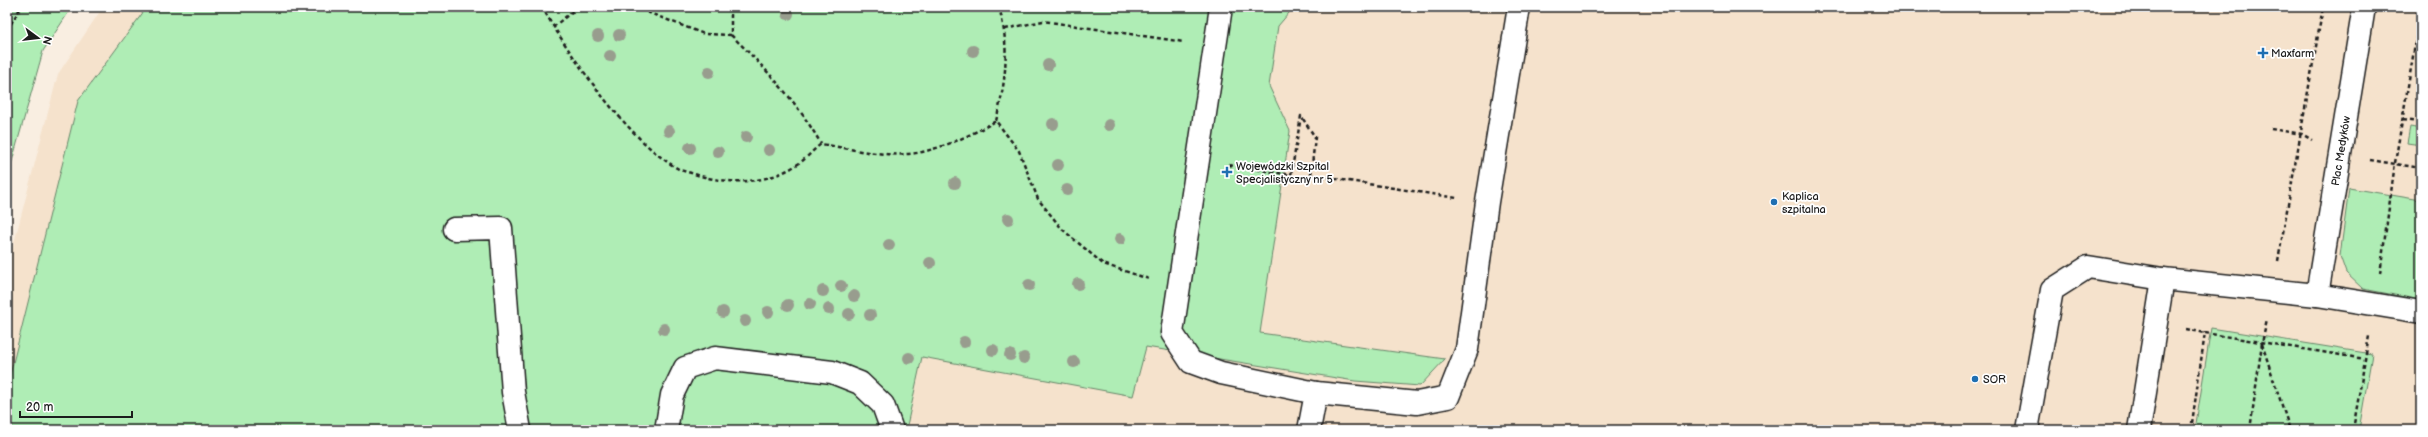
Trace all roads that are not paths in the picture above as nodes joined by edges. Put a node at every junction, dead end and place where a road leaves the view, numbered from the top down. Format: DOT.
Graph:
graph roads {
  1 [pos="1221,7"];
  2 [pos="1519,7"];
  3 [pos="2364,7"];
  4 [pos="454,229"];
  5 [pos="2163,279"];
  6 [pos="2317,295"];
  7 [pos="2421,312"];
  8 [pos="1316,393"];
  9 [pos="520,430"];
  10 [pos="666,430"];
  11 [pos="892,430"];
  12 [pos="1309,430"];
  13 [pos="2027,430"];
  14 [pos="2139,430"];
  1 -- 8 [label="lane"];
  2 -- 8 [label="lane"];
  3 -- 6 [label="lane, Plac Medyków"];
  4 -- 9 [label="lane"];
  5 -- 6 [label="lane"];
  5 -- 13 [label="lane"];
  5 -- 14 [label="lane"];
  6 -- 7 [label="lane"];
  8 -- 12 [label="lane"];
  10 -- 11 [label="lane"];
}
